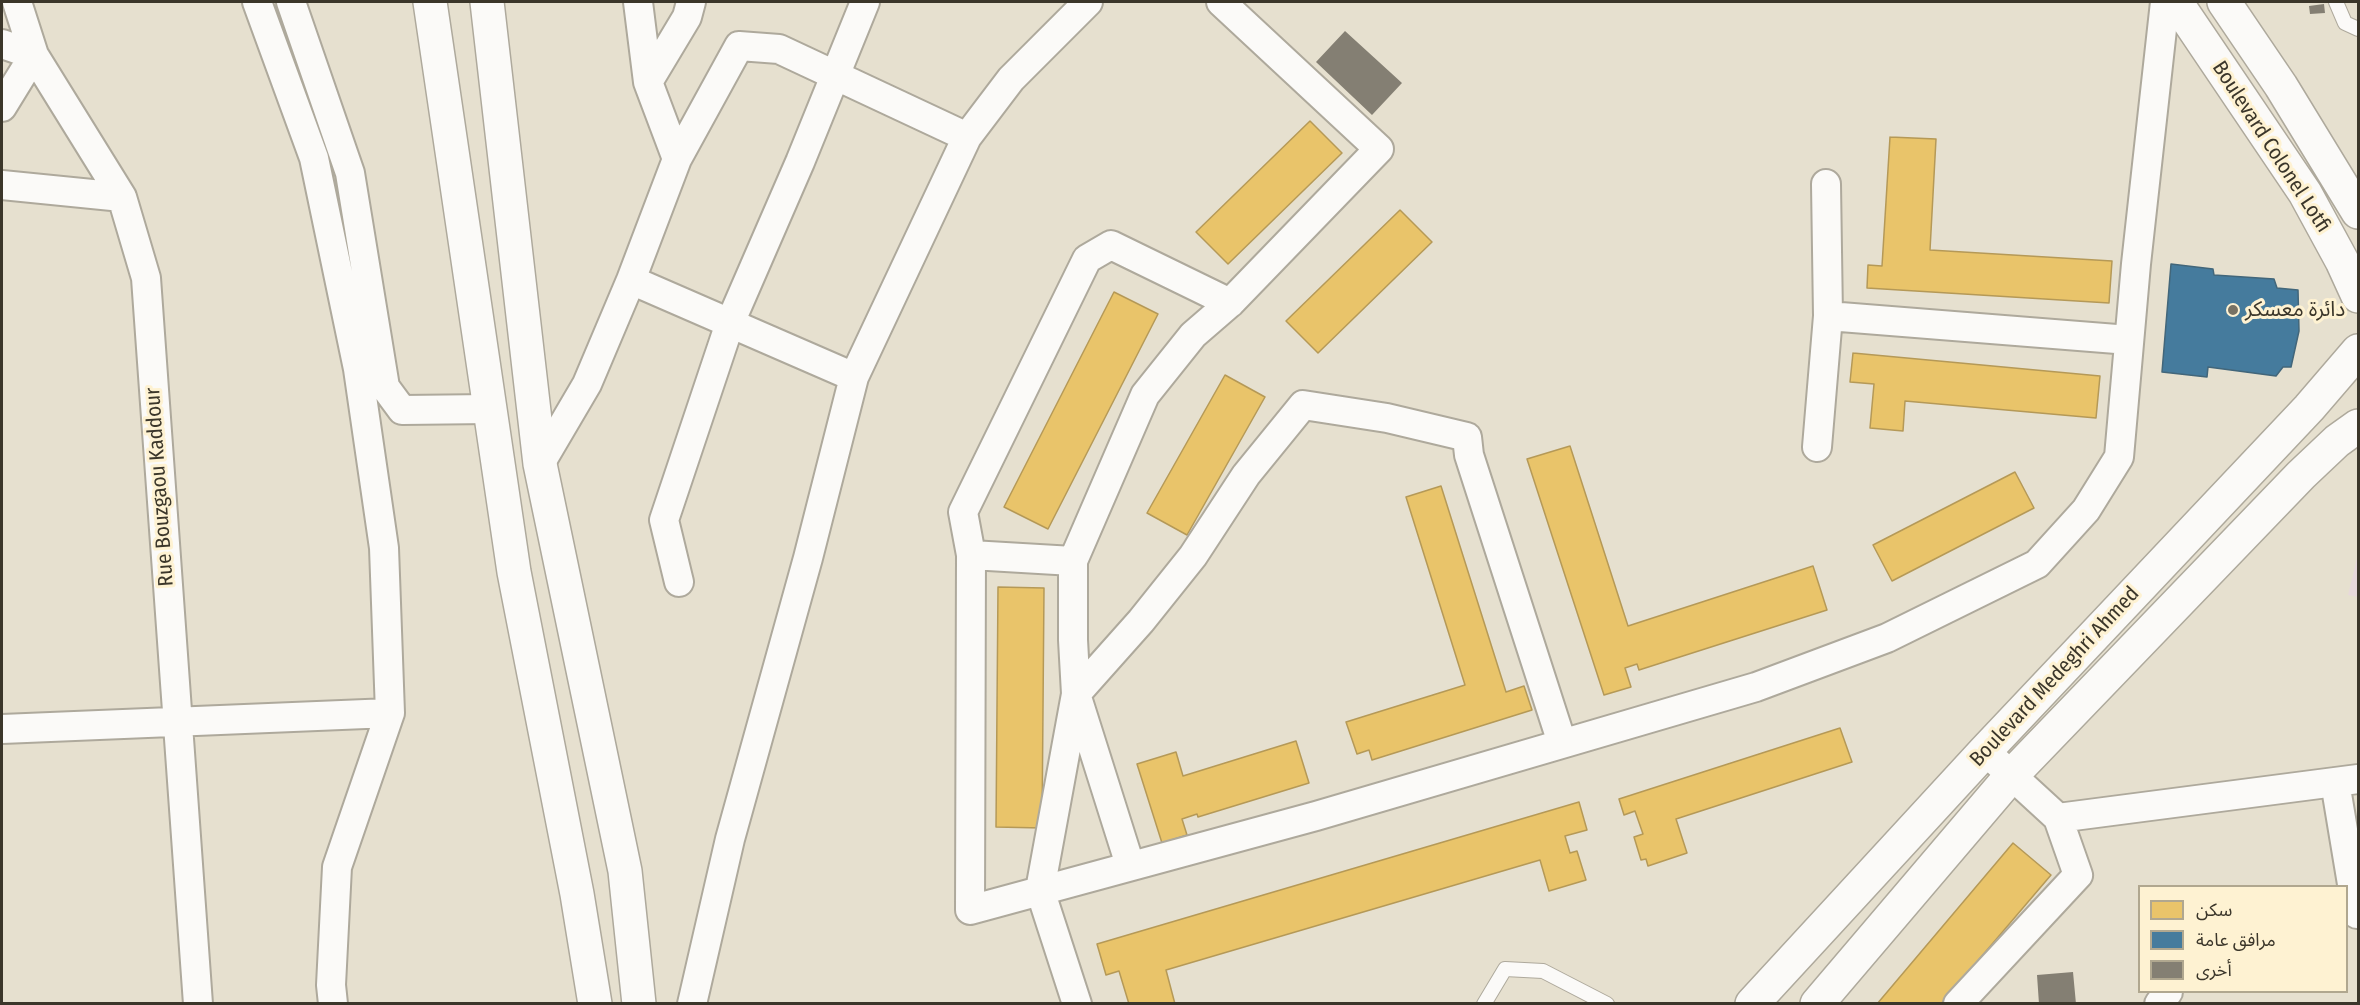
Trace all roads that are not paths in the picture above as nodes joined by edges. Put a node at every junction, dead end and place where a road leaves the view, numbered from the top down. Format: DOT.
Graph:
graph roads {
  1 [pos="17,2"];
  2 [pos="257,2"];
  3 [pos="291,2"];
  4 [pos="430,2"];
  5 [pos="487,2"];
  6 [pos="638,2"];
  7 [pos="691,2"];
  8 [pos="865,2"];
  9 [pos="1088,2"];
  10 [pos="1221,2"];
  11 [pos="2165,2"];
  12 [pos="2176,2"];
  13 [pos="2224,2"];
  14 [pos="2336,2"];
  15 [pos="2358,29"];
  16 [pos="2,44"];
  17 [pos="34,55"];
  18 [pos="834,76"];
  19 [pos="648,82"];
  20 [pos="2,107"];
  21 [pos="967,137"];
  22 [pos="677,159"];
  23 [pos="1826,184"];
  24 [pos="2,185"];
  25 [pos="123,197"];
  26 [pos="2358,212"];
  27 [pos="631,280"];
  28 [pos="2358,296"];
  29 [pos="1230,303"];
  30 [pos="1828,316"];
  31 [pos="730,323"];
  32 [pos="2129,340"];
  33 [pos="2358,351"];
  34 [pos="854,377"];
  35 [pos="490,409"];
  36 [pos="2358,426"];
  37 [pos="1817,447"];
  38 [pos="540,464"];
  39 [pos="971,555"];
  40 [pos="1073,561"];
  41 [pos="679,582"];
  42 [pos="1076,694"];
  43 [pos="390,713"];
  44 [pos="177,721"];
  45 [pos="2,729"];
  46 [pos="1563,743"];
  47 [pos="1985,751"];
  48 [pos="2011,776"];
  49 [pos="2347,781"];
  50 [pos="2058,818"];
  51 [pos="1130,865"];
  52 [pos="1040,890"];
  53 [pos="2354,914"];
  54 [pos="198,1004"];
  55 [pos="333,1004"];
  56 [pos="595,1004"];
  57 [pos="639,1004"];
  58 [pos="692,1004"];
  59 [pos="1077,1004"];
  60 [pos="1485,1004"];
  61 [pos="1607,1004"];
  62 [pos="1752,1004"];
  63 [pos="1817,1004"];
  64 [pos="1958,1004"];
  1 -- 17 [label="street, Rue Bouzgaou Kaddour"];
  2 -- 43 [label="street"];
  3 -- 35 [label="street"];
  4 -- 35 [label="main road"];
  5 -- 38 [label="main road"];
  6 -- 19 [label="street"];
  7 -- 19 [label="street"];
  8 -- 18 [label="street"];
  9 -- 21 [label="street"];
  10 -- 29 [label="street"];
  11 -- 32 [label="street"];
  12 -- 28 [label="main road, Boulevard Colonel Lotfi"];
  13 -- 26 [label="main road, Boulevard Colonel Lotfi"];
  14 -- 15 [label="lane"];
  16 -- 17 [label="street"];
  17 -- 20 [label="street"];
  17 -- 25 [label="street, Rue Bouzgaou Kaddour"];
  18 -- 21 [label="street"];
  18 -- 22 [label="street"];
  18 -- 31 [label="street"];
  19 -- 22 [label="street"];
  21 -- 34 [label="street"];
  22 -- 27 [label="street"];
  23 -- 30 [label="street"];
  24 -- 25 [label="street"];
  25 -- 44 [label="street, Rue Bouzgaou Kaddour"];
  27 -- 31 [label="street"];
  27 -- 38 [label="street"];
  29 -- 39 [label="street"];
  29 -- 40 [label="street"];
  30 -- 32 [label="street"];
  30 -- 37 [label="street"];
  31 -- 34 [label="street"];
  31 -- 41 [label="street"];
  32 -- 46 [label="street"];
  33 -- 47 [label="main road, Boulevard Medeghri Ahmed"];
  34 -- 58 [label="street"];
  35 -- 56 [label="main road"];
  36 -- 48 [label="main road, Boulevard Medeghri Ahmed"];
  38 -- 57 [label="main road"];
  39 -- 40 [label="street"];
  39 -- 52 [label="street"];
  40 -- 42 [label="street"];
  42 -- 46 [label="street"];
  42 -- 51 [label="street"];
  42 -- 52 [label="street"];
  43 -- 44 [label="street"];
  43 -- 55 [label="street"];
  44 -- 45 [label="street"];
  44 -- 54 [label="street, Rue Bouzgaou Kaddour"];
  46 -- 51 [label="street"];
  47 -- 48 [label="street"];
  47 -- 62 [label="main road, Boulevard Medeghri Ahmed"];
  48 -- 50 [label="street"];
  48 -- 63 [label="main road, Boulevard Medeghri Ahmed"];
  49 -- 50 [label="street"];
  49 -- 53 [label="street"];
  50 -- 64 [label="street"];
  51 -- 52 [label="street"];
  52 -- 59 [label="street"];
  60 -- 61 [label="lane"];
}
